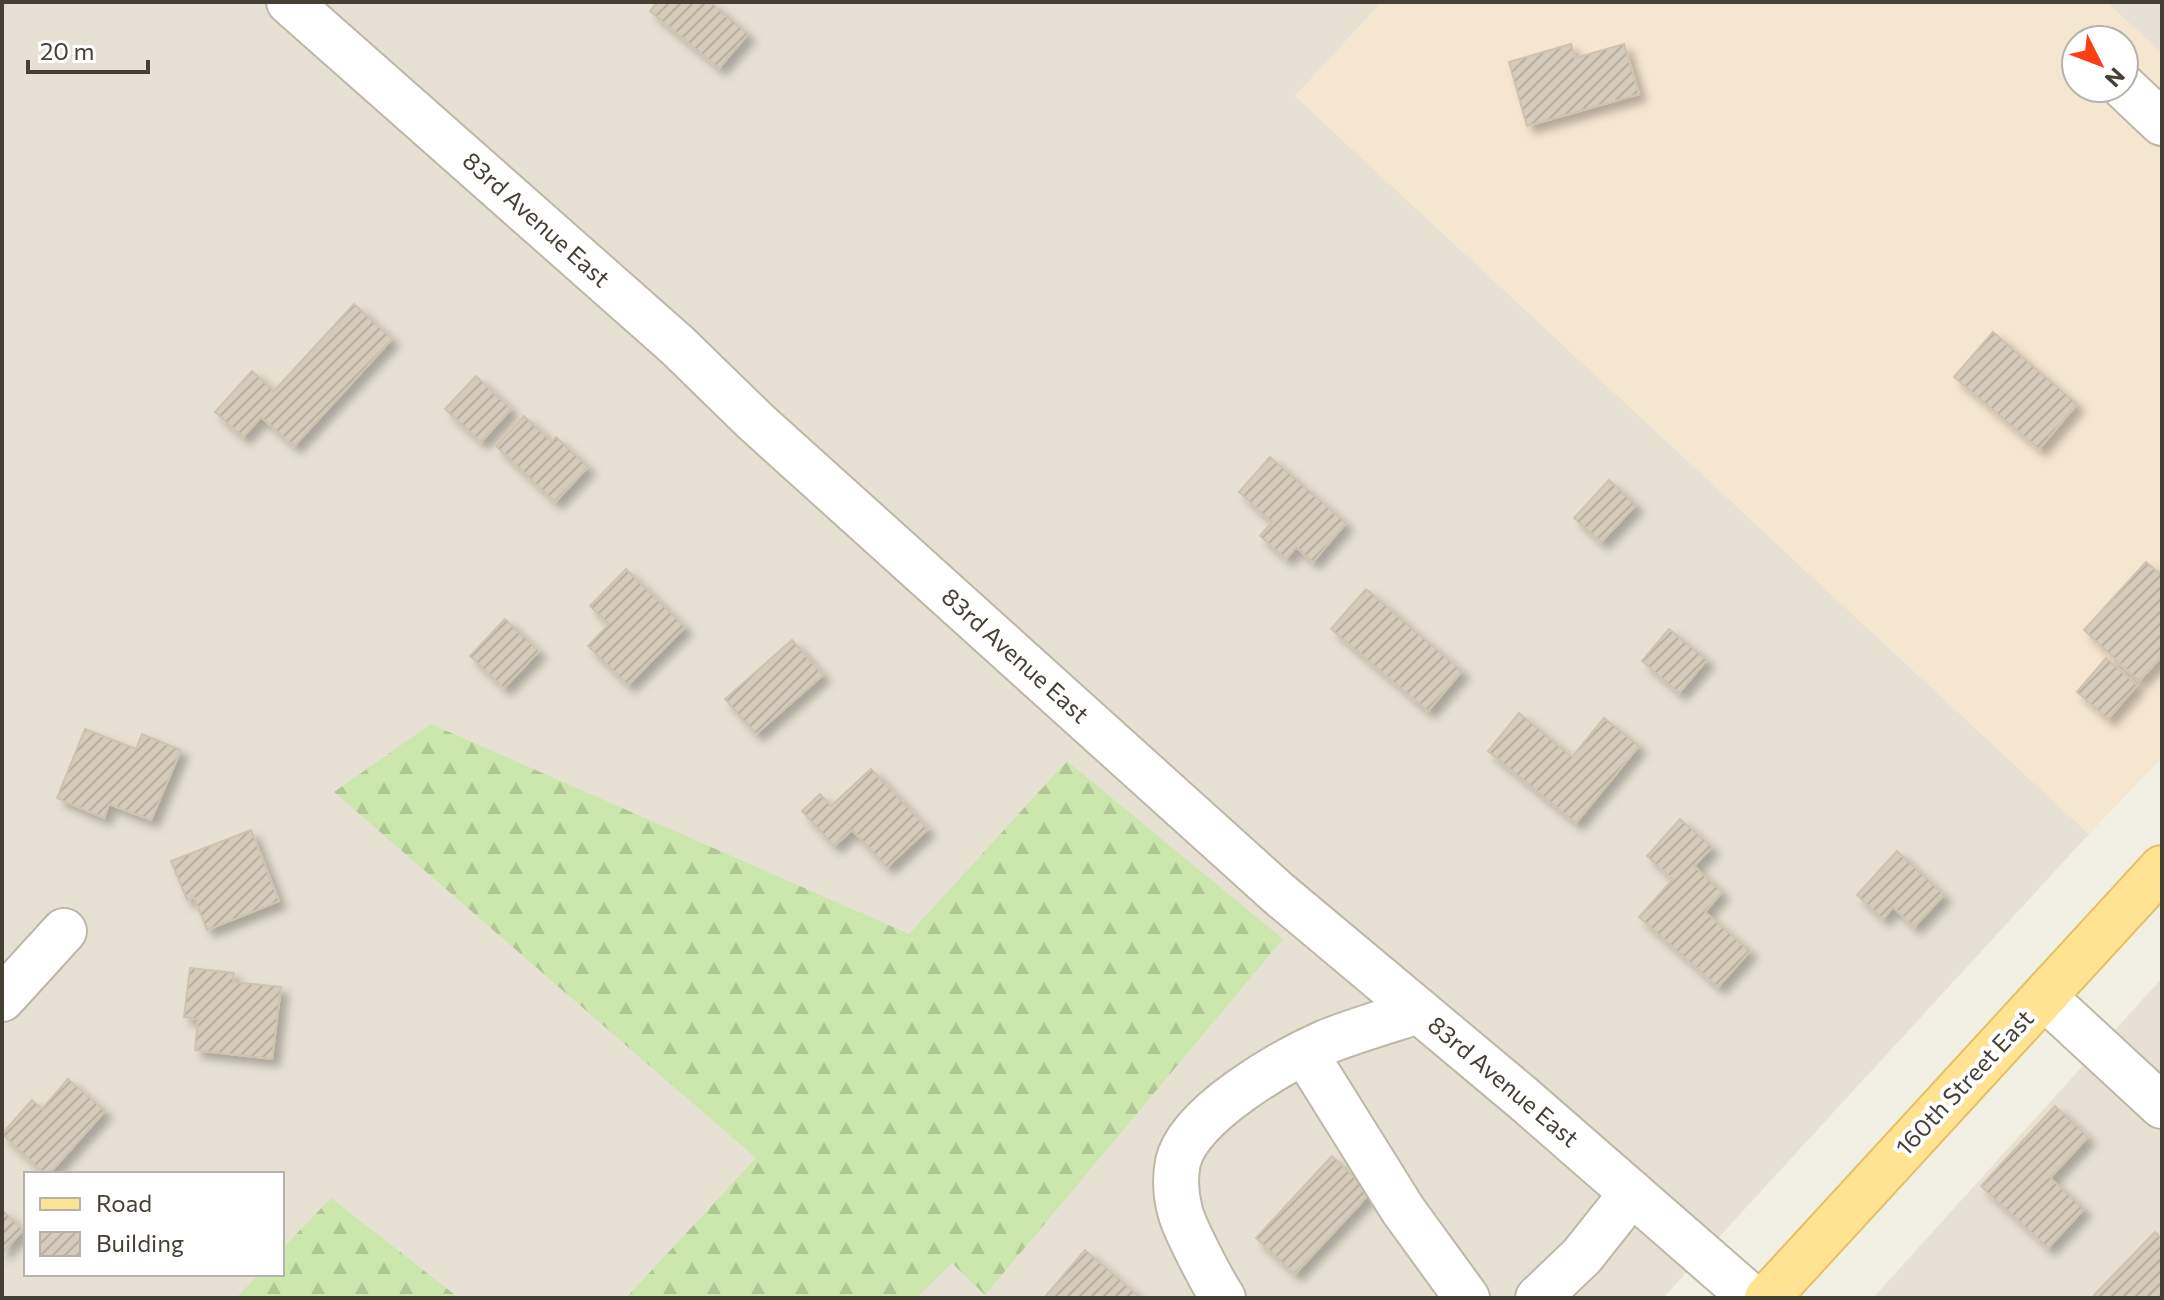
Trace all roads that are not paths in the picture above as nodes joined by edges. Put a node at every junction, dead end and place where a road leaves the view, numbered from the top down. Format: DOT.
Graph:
graph roads {
  1 [pos="289,2"];
  2 [pos="2140,102"];
  3 [pos="2162,123"];
  4 [pos="2162,868"];
  5 [pos="64,931"];
  6 [pos="2044,997"];
  7 [pos="2,999"];
  8 [pos="1419,1011"];
  9 [pos="1305,1053"];
  10 [pos="2162,1106"];
  11 [pos="1632,1193"];
  12 [pos="1223,1298"];
  13 [pos="1467,1298"];
  14 [pos="1538,1298"];
  15 [pos="1752,1298"];
  16 [pos="1767,1298"];
  1 -- 8 [label="street, 83rd Avenue East"];
  2 -- 3 [label="street"];
  4 -- 6 [label="main road, 160th Street East"];
  5 -- 7 [label="street"];
  6 -- 10 [label="street"];
  6 -- 16 [label="main road, 160th Street East"];
  8 -- 9 [label="street"];
  8 -- 11 [label="street, 83rd Avenue East"];
  9 -- 12 [label="street"];
  9 -- 13 [label="street"];
  11 -- 14 [label="street"];
  11 -- 15 [label="street, 83rd Avenue East"];
}
